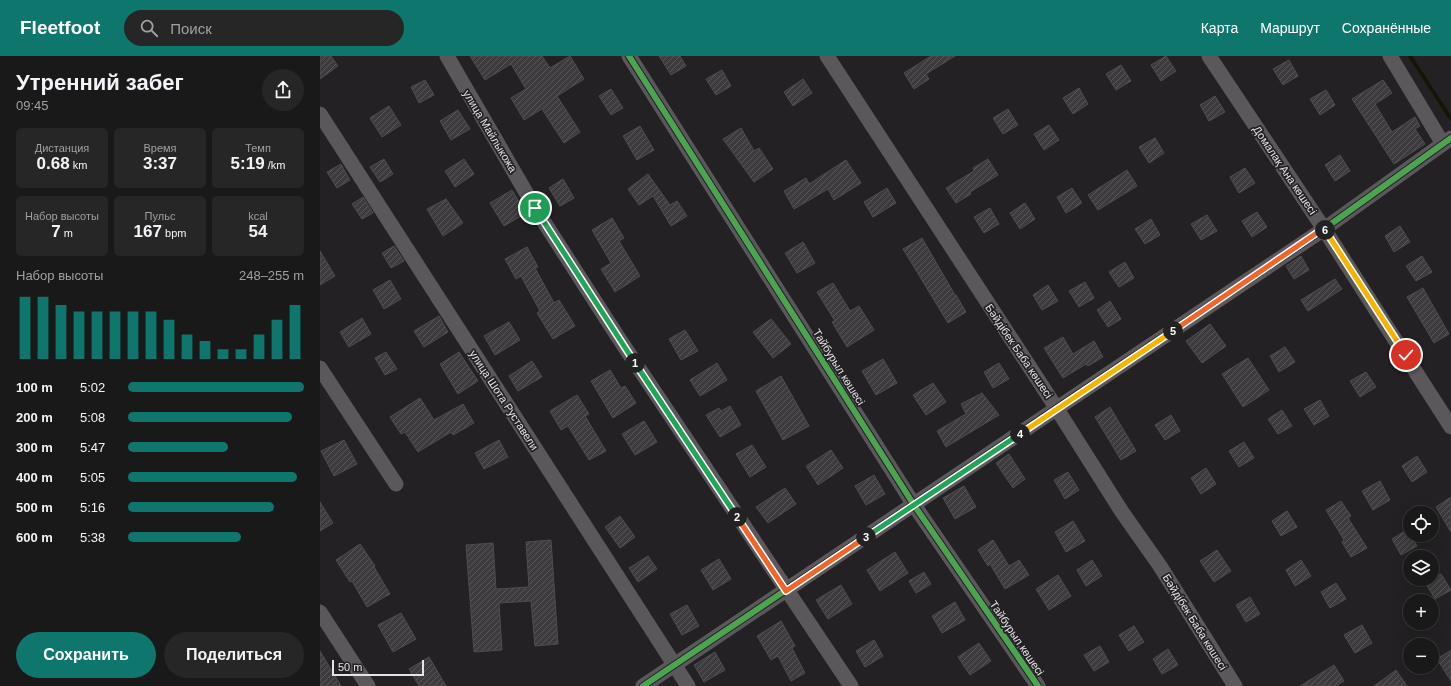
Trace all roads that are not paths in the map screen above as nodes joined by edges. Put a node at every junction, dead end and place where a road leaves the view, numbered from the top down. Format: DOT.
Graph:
graph roads {
  1 [pos="447,56"];
  2 [pos="629,56"];
  3 [pos="828,56"];
  4 [pos="1209,56"];
  5 [pos="1390,56"];
  6 [pos="320,114"];
  7 [pos="1448,140"];
  8 [pos="1324,228"];
  9 [pos="320,368"];
  10 [pos="1057,409"];
  11 [pos="1451,427"];
  12 [pos="396,484"];
  13 [pos="914,505"];
  14 [pos="786,591"];
  15 [pos="320,612"];
  16 [pos="674,665"];
  17 [pos="368,686"];
  18 [pos="643,686"];
  19 [pos="688,686"];
  20 [pos="851,686"];
  21 [pos="1038,686"];
  22 [pos="1236,686"];
  1 -- 14 [label="street, улица Майлыкожа"];
  2 -- 13 [label="street, Тайбурыл көшесі"];
  3 -- 10 [label="street, Бәйдібек Баба көшесі"];
  4 -- 8 [label="street, Домалақ Ана көшесі"];
  5 -- 7 [label="street"];
  6 -- 16 [label="street, улица Шота Руставели"];
  7 -- 8 [label="street"];
  8 -- 10 [label="street"];
  8 -- 11 [label="street, Домалақ Ана көшесі"];
  9 -- 12 [label="street"];
  10 -- 13 [label="street"];
  10 -- 22 [label="street, Бәйдібек Баба көшесі"];
  13 -- 14 [label="street"];
  13 -- 21 [label="street, Тайбурыл көшесі"];
  14 -- 16 [label="street"];
  14 -- 20 [label="street, улица Майлыкожа"];
  15 -- 17 [label="street"];
  16 -- 18 [label="street"];
  16 -- 19 [label="street, улица Шота Руставели"];
}
